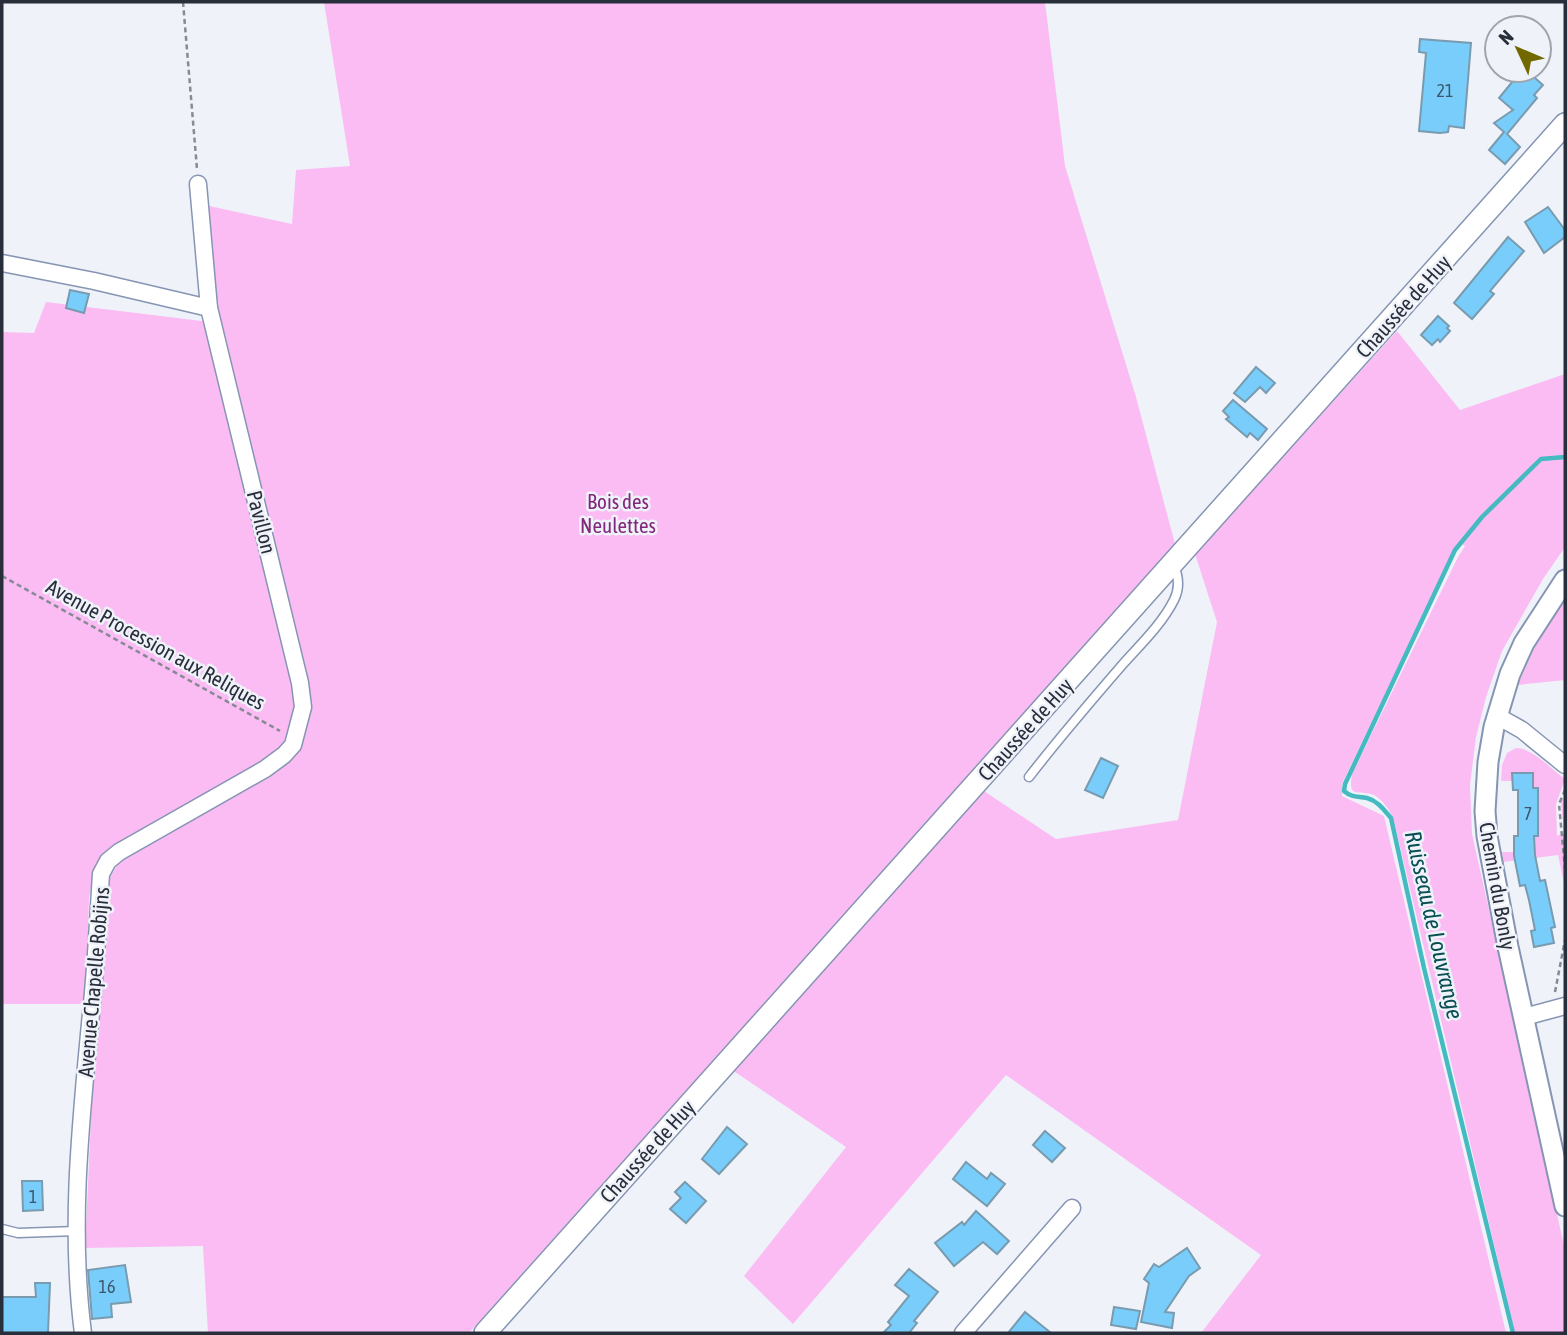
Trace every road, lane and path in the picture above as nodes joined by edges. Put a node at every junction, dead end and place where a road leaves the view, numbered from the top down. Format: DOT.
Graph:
graph roads {
  1 [pos="183,2"];
  2 [pos="1565,124"];
  3 [pos="198,184"];
  4 [pos="2,263"];
  5 [pos="209,308"];
  6 [pos="1173,564"];
  7 [pos="2,576"];
  8 [pos="1565,580"];
  9 [pos="1497,716"];
  10 [pos="296,736"];
  11 [pos="1565,765"];
  12 [pos="1029,777"];
  13 [pos="1565,790"];
  14 [pos="1565,869"];
  15 [pos="1565,940"];
  16 [pos="1560,1008"];
  17 [pos="1524,1017"];
  18 [pos="1565,1206"];
  19 [pos="1072,1208"];
  20 [pos="2,1229"];
  21 [pos="76,1231"];
  22 [pos="83,1333"];
  23 [pos="485,1333"];
  24 [pos="963,1333"];
  1 -- 3 [label="path"];
  2 -- 6 [label="main road, Chaussée de Huy"];
  3 -- 5 [label="street, Pavillon"];
  4 -- 5 [label="street"];
  5 -- 10 [label="street, Pavillon"];
  6 -- 12 [label="lane"];
  6 -- 23 [label="main road, Chaussée de Huy"];
  7 -- 10 [label="path, Avenue Procession aux Reliques"];
  8 -- 9 [label="street, Chemin du Bonly"];
  9 -- 11 [label="street"];
  9 -- 17 [label="street, Chemin du Bonly"];
  10 -- 21 [label="street, Avenue Chapelle Robijns"];
  13 -- 14 [label="path"];
  15 -- 16 [label="path"];
  16 -- 17 [label="street"];
  17 -- 18 [label="street, Chemin du Bonly"];
  19 -- 24 [label="street"];
  20 -- 21 [label="lane"];
  21 -- 22 [label="street, Avenue Chapelle Robijns"];
}
